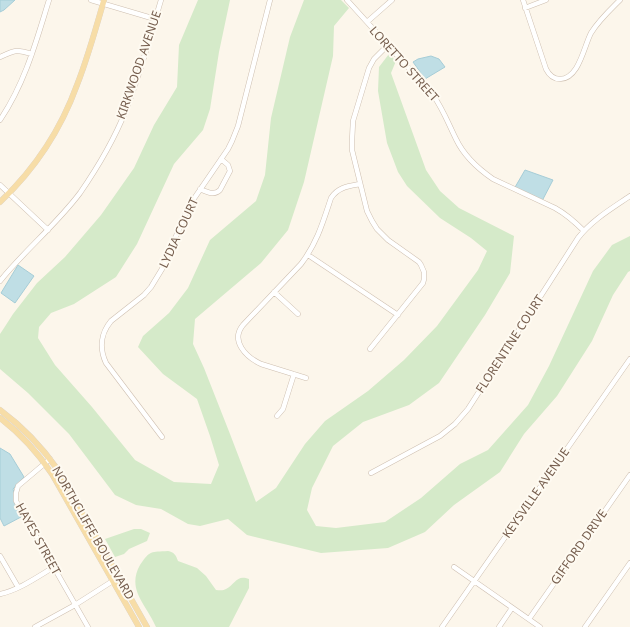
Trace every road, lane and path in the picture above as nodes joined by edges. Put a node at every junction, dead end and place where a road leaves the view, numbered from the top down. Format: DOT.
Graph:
graph roads {
  1 [pos="49,0"];
  2 [pos="91,0"];
  3 [pos="161,0"];
  4 [pos="270,0"];
  5 [pos="347,0"];
  6 [pos="392,0"];
  7 [pos="522,0"];
  8 [pos="546,0"];
  9 [pos="620,0"];
  10 [pos="104,2"];
  11 [pos="526,8"];
  12 [pos="155,20"];
  13 [pos="367,22"];
  14 [pos="388,45"];
  15 [pos="32,54"];
  16 [pos="0,57"];
  17 [pos="0,120"];
  18 [pos="221,159"];
  19 [pos="360,184"];
  20 [pos="0,185"];
  21 [pos="200,189"];
  22 [pos="9,194"];
  23 [pos="630,196"];
  24 [pos="0,202"];
  25 [pos="48,230"];
  26 [pos="584,231"];
  27 [pos="308,255"];
  28 [pos="0,281"];
  29 [pos="274,292"];
  30 [pos="298,314"];
  31 [pos="398,314"];
  32 [pos="370,349"];
  33 [pos="630,359"];
  34 [pos="294,374"];
  35 [pos="306,378"];
  36 [pos="0,410"];
  37 [pos="277,416"];
  38 [pos="0,418"];
  39 [pos="162,437"];
  40 [pos="50,459"];
  41 [pos="44,463"];
  42 [pos="371,473"];
  43 [pos="630,475"];
  44 [pos="0,556"];
  45 [pos="630,563"];
  46 [pos="54,567"];
  47 [pos="454,567"];
  48 [pos="119,577"];
  49 [pos="113,581"];
  50 [pos="474,581"];
  51 [pos="18,587"];
  52 [pos="0,594"];
  53 [pos="75,605"];
  54 [pos="512,608"];
  55 [pos="529,619"];
  56 [pos="38,626"];
  57 [pos="88,627"];
  58 [pos="139,627"];
  59 [pos="147,627"];
  60 [pos="442,627"];
  61 [pos="499,627"];
  62 [pos="540,627"];
  63 [pos="585,627"];
  1 -- 15 [label="street"];
  2 -- 10 [label="street"];
  3 -- 12 [label="street, KIRKWOOD AVENUE"];
  4 -- 18 [label="street, LYDIA COURT"];
  5 -- 13 [label="street, LORETTO STREET"];
  6 -- 13 [label="street"];
  7 -- 11 [label="street"];
  8 -- 11 [label="street"];
  9 -- 11 [label="street"];
  10 -- 12 [label="street"];
  10 -- 22 [label="main road"];
  12 -- 25 [label="street, KIRKWOOD AVENUE"];
  13 -- 14 [label="street, LORETTO STREET"];
  14 -- 19 [label="street"];
  14 -- 26 [label="street, LORETTO STREET"];
  15 -- 16 [label="street"];
  15 -- 17 [label="street"];
  18 -- 21 [label="street, LYDIA COURT"];
  18 -- 21 [label="street"];
  19 -- 27 [label="street"];
  19 -- 31 [label="street"];
  20 -- 22 [label="street"];
  21 -- 39 [label="street, LYDIA COURT"];
  22 -- 24 [label="main road"];
  22 -- 25 [label="street"];
  23 -- 26 [label="street, FLORENTINE COURT"];
  25 -- 28 [label="street, KIRKWOOD AVENUE"];
  26 -- 42 [label="street, FLORENTINE COURT"];
  27 -- 29 [label="street"];
  27 -- 31 [label="street"];
  29 -- 30 [label="street"];
  29 -- 34 [label="street"];
  31 -- 32 [label="street"];
  33 -- 50 [label="street, KEYSVILLE AVENUE"];
  34 -- 35 [label="street"];
  34 -- 37 [label="street"];
  36 -- 40 [label="main road, NORTHCLIFFE BOULEVARD"];
  38 -- 41 [label="main road, NORTHCLIFFE BOULEVARD"];
  40 -- 41 [label="street, HAYES STREET"];
  40 -- 48 [label="main road, NORTHCLIFFE BOULEVARD"];
  41 -- 46 [label="street, HAYES STREET"];
  41 -- 49 [label="main road, NORTHCLIFFE BOULEVARD"];
  43 -- 55 [label="street, GIFFORD DRIVE"];
  44 -- 51 [label="street"];
  45 -- 63 [label="street"];
  46 -- 51 [label="street"];
  46 -- 53 [label="street, HAYES STREET"];
  47 -- 50 [label="street"];
  48 -- 49 [label="street"];
  48 -- 59 [label="main road, NORTHCLIFFE BOULEVARD"];
  49 -- 53 [label="street"];
  49 -- 58 [label="main road, NORTHCLIFFE BOULEVARD"];
  50 -- 54 [label="street"];
  50 -- 60 [label="street, KEYSVILLE AVENUE"];
  51 -- 52 [label="street"];
  53 -- 56 [label="street"];
  53 -- 57 [label="street, HAYES STREET"];
  54 -- 55 [label="street"];
  54 -- 61 [label="street"];
  55 -- 62 [label="street"];
}
